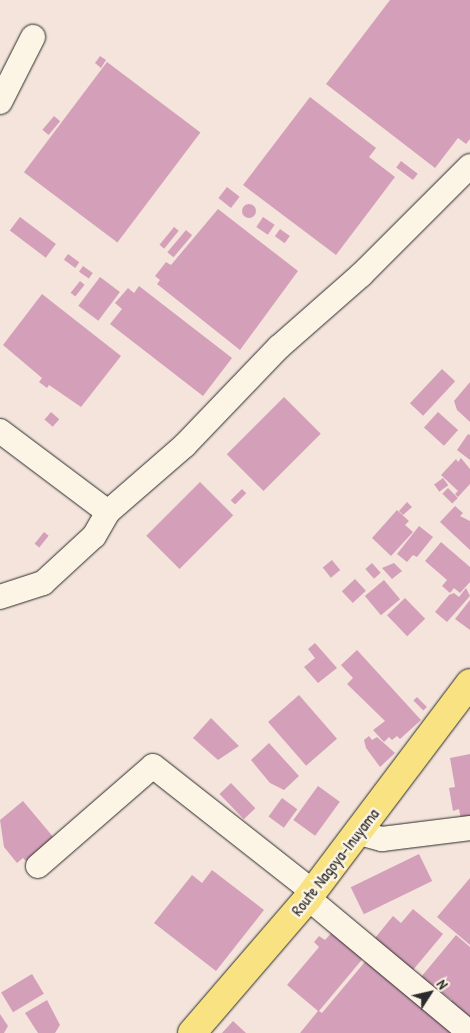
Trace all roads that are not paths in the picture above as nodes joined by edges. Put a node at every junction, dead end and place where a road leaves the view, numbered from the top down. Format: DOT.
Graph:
graph roads {
  1 [pos="33,37"];
  2 [pos="0,102"];
  3 [pos="470,166"];
  4 [pos="0,431"];
  5 [pos="108,512"];
  6 [pos="0,596"];
  7 [pos="470,683"];
  8 [pos="470,828"];
  9 [pos="359,833"];
  10 [pos="38,866"];
  11 [pos="311,895"];
  12 [pos="192,1033"];
  13 [pos="470,1033"];
  1 -- 2 [label="street"];
  3 -- 5 [label="street"];
  4 -- 5 [label="street"];
  5 -- 6 [label="street"];
  7 -- 9 [label="main road, Route Nagoya-Inuyama"];
  8 -- 9 [label="street"];
  9 -- 11 [label="main road, Route Nagoya-Inuyama"];
  10 -- 11 [label="street"];
  11 -- 12 [label="main road, Route Nagoya-Inuyama"];
  11 -- 13 [label="street"];
}
